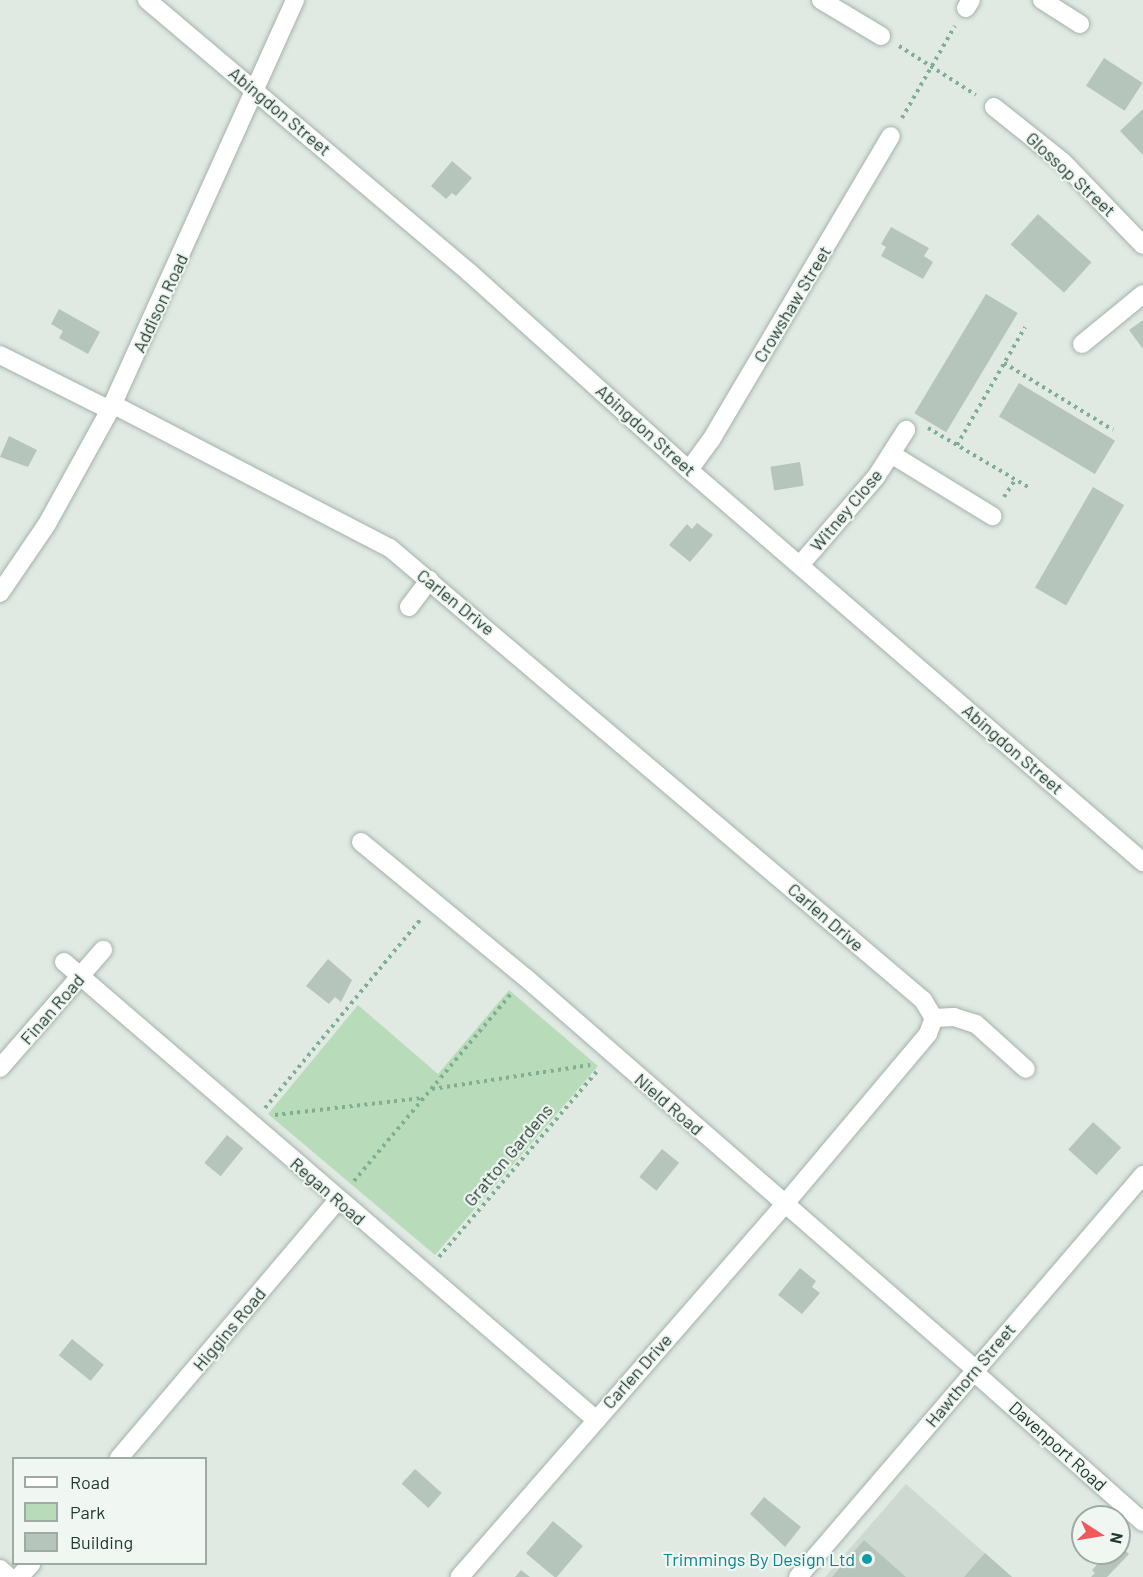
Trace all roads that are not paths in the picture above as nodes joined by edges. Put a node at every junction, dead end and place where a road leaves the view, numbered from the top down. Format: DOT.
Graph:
graph roads {
  1 [pos="147,0"];
  2 [pos="295,0"];
  3 [pos="821,0"];
  4 [pos="1042,0"];
  5 [pos="1080,24"];
  6 [pos="881,36"];
  7 [pos="256,90"];
  8 [pos="994,107"];
  9 [pos="891,136"];
  10 [pos="1143,245"];
  11 [pos="1143,294"];
  12 [pos="1082,344"];
  13 [pos="0,356"];
  14 [pos="111,407"];
  15 [pos="913,427"];
  16 [pos="891,454"];
  17 [pos="689,470"];
  18 [pos="992,516"];
  19 [pos="800,565"];
  20 [pos="429,580"];
  21 [pos="0,593"];
  22 [pos="409,607"];
  23 [pos="361,842"];
  24 [pos="1143,862"];
  25 [pos="103,950"];
  26 [pos="64,962"];
  27 [pos="81,975"];
  28 [pos="934,1018"];
  29 [pos="0,1068"];
  30 [pos="1026,1069"];
  31 [pos="1141,1182"];
  32 [pos="338,1200"];
  33 [pos="785,1204"];
  34 [pos="974,1370"];
  35 [pos="594,1418"];
  36 [pos="120,1457"];
  37 [pos="1143,1522"];
  38 [pos="29,1565"];
  39 [pos="0,1569"];
  40 [pos="9,1577"];
  41 [pos="20,1577"];
  42 [pos="460,1577"];
  43 [pos="798,1577"];
  1 -- 7 [label="street, Abingdon Street"];
  2 -- 7 [label="street, Addison Road"];
  3 -- 6 [label="street"];
  4 -- 5 [label="street"];
  7 -- 14 [label="street, Addison Road"];
  7 -- 17 [label="street, Abingdon Street"];
  8 -- 10 [label="street, Glossop Street"];
  9 -- 17 [label="street, Crowshaw Street"];
  11 -- 12 [label="street"];
  13 -- 14 [label="street, Carlen Drive"];
  14 -- 20 [label="street, Carlen Drive"];
  14 -- 21 [label="street, Addison Road"];
  15 -- 16 [label="street, Witney Close"];
  16 -- 18 [label="street, Witney Close"];
  16 -- 19 [label="street, Witney Close"];
  17 -- 19 [label="street, Abingdon Street"];
  19 -- 24 [label="street, Abingdon Street"];
  20 -- 22 [label="street"];
  20 -- 28 [label="street, Carlen Drive"];
  23 -- 33 [label="street, Nield Road"];
  25 -- 27 [label="street, Finan Road"];
  26 -- 27 [label="street, Regan Road"];
  27 -- 29 [label="street, Finan Road"];
  27 -- 32 [label="street, Regan Road"];
  28 -- 30 [label="street"];
  28 -- 33 [label="street, Carlen Drive"];
  31 -- 34 [label="street, Hawthorn Street"];
  32 -- 35 [label="street, Regan Road"];
  32 -- 36 [label="street, Higgins Road"];
  33 -- 34 [label="street, Nield Road"];
  33 -- 35 [label="street, Carlen Drive"];
  34 -- 37 [label="street, Davenport Road"];
  34 -- 43 [label="street, Hawthorn Street"];
  35 -- 42 [label="street, Carlen Drive"];
  38 -- 41 [label="street"];
  39 -- 40 [label="street"];
}
